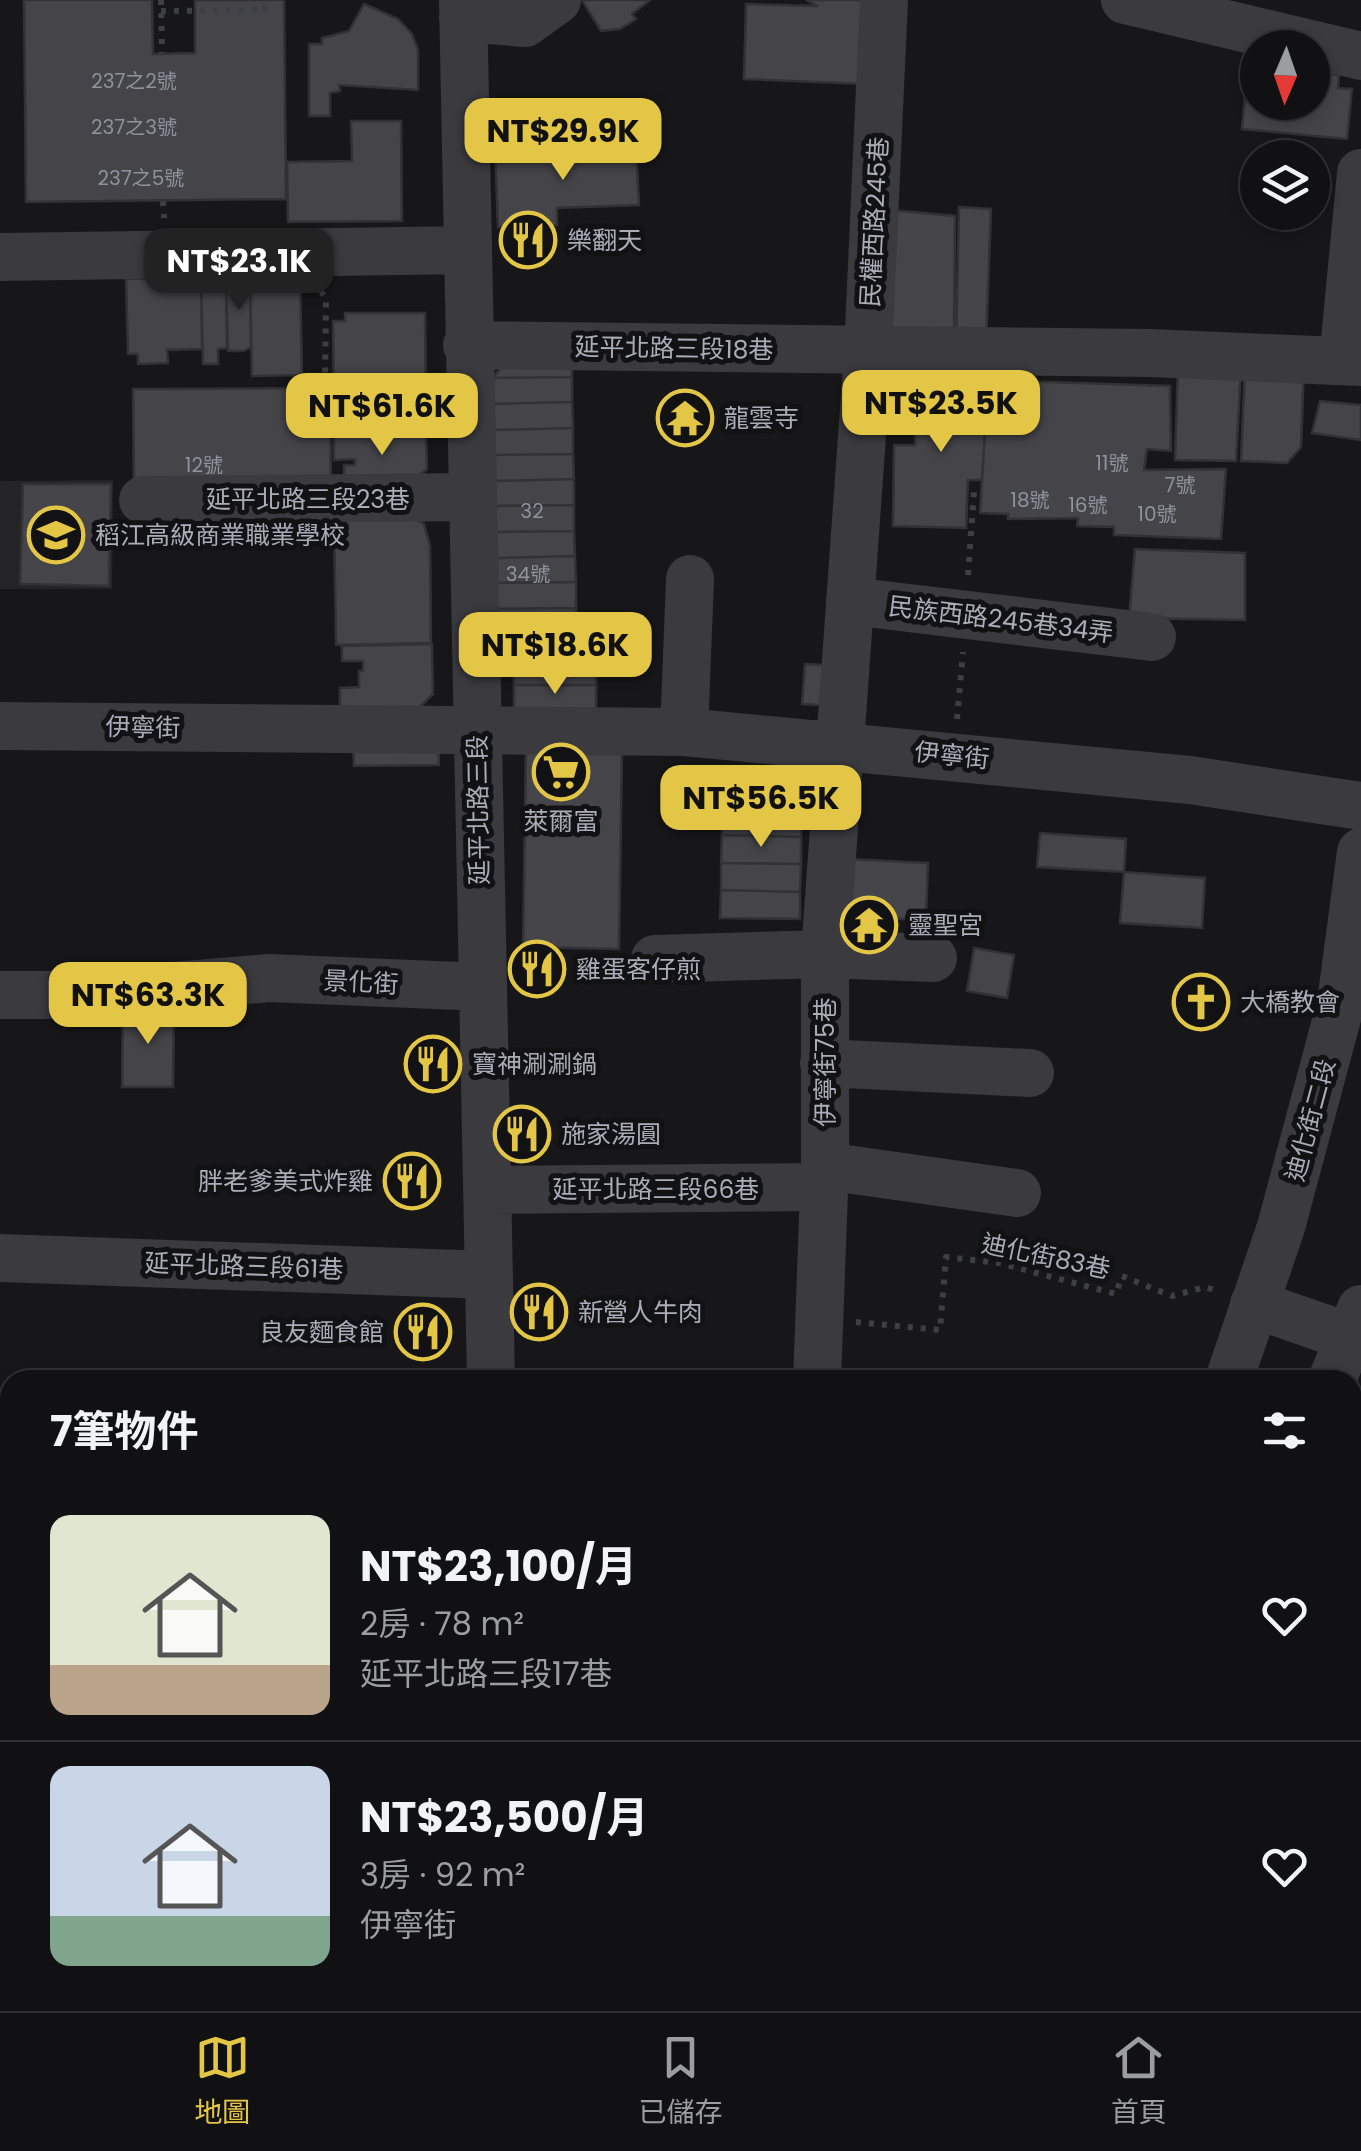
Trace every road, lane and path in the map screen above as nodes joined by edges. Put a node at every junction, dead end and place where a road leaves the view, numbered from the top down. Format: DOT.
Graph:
graph roads {
  1 [pos="161,0"];
  2 [pos="266,0"];
  3 [pos="557,0"];
  4 [pos="884,0"];
  5 [pos="1125,0"];
  6 [pos="1250,0"];
  7 [pos="463,9"];
  8 [pos="161,11"];
  9 [pos="1361,26"];
  10 [pos="162,54"];
  11 [pos="1361,56"];
  12 [pos="1361,174"];
  13 [pos="466,250"];
  14 [pos="0,256"];
  15 [pos="334,282"];
  16 [pos="468,345"];
  17 [pos="868,352"];
  18 [pos="1352,362"];
  19 [pos="325,386"];
  20 [pos="974,491"];
  21 [pos="472,497"];
  22 [pos="143,500"];
  23 [pos="690,579"];
  24 [pos="850,602"];
  25 [pos="966,615"];
  26 [pos="1152,637"];
  27 [pos="0,726"];
  28 [pos="476,730"];
  29 [pos="684,732"];
  30 [pos="840,744"];
  31 [pos="954,756"];
  32 [pos="1361,806"];
  33 [pos="1361,852"];
  34 [pos="825,954"];
  35 [pos="933,958"];
  36 [pos="655,959"];
  37 [pos="482,988"];
  38 [pos="0,995"];
  39 [pos="824,1063"];
  40 [pos="1030,1073"];
  41 [pos="825,1176"];
  42 [pos="487,1190"];
  43 [pos="1017,1192"];
  44 [pos="0,1258"];
  45 [pos="489,1275"];
  46 [pos="1254,1304"];
  47 [pos="820,1319"];
  48 [pos="1347,1342"];
  49 [pos="491,1370"];
  50 [pos="817,1370"];
  51 [pos="1231,1370"];
  1 -- 8 [label="path"];
  2 -- 8 [label="path"];
  3 -- 7 [label="street"];
  4 -- 17 [label="street, 民權西路245巷"];
  5 -- 11 [label="street"];
  6 -- 9 [label="street"];
  7 -- 13 [label="street, 延平北路三段"];
  8 -- 10 [label="path"];
  12 -- 18 [label="street"];
  13 -- 14 [label="street"];
  13 -- 16 [label="street, 延平北路三段"];
  15 -- 19 [label="path"];
  16 -- 17 [label="street, 延平北路三段18巷"];
  16 -- 21 [label="street, 延平北路三段"];
  17 -- 18 [label="street, 延平北路三段18巷"];
  17 -- 24 [label="street, 民權西路245巷"];
  20 -- 25 [label="path"];
  21 -- 22 [label="street, 延平北路三段23巷"];
  21 -- 28 [label="street, 延平北路三段"];
  23 -- 29 [label="street"];
  24 -- 25 [label="street, 民族西路245巷34弄"];
  24 -- 30 [label="street, 民權西路245巷"];
  25 -- 26 [label="street, 民族西路245巷34弄"];
  25 -- 31 [label="path"];
  27 -- 28 [label="street, 伊寧街"];
  28 -- 29 [label="street, 伊寧街"];
  28 -- 37 [label="street, 延平北路三段"];
  29 -- 30 [label="street, 伊寧街"];
  30 -- 31 [label="street, 伊寧街"];
  30 -- 34 [label="street, 伊寧街75巷"];
  31 -- 32 [label="street, 伊寧街"];
  33 -- 46 [label="street, 迪化街二段"];
  34 -- 35 [label="street"];
  34 -- 36 [label="street"];
  34 -- 39 [label="street, 伊寧街75巷"];
  37 -- 38 [label="street, 景化街"];
  37 -- 42 [label="street, 延平北路三段"];
  39 -- 40 [label="street"];
  39 -- 41 [label="street, 伊寧街75巷"];
  41 -- 42 [label="street, 延平北路三段66巷"];
  41 -- 43 [label="street, 延平北路三段66巷"];
  41 -- 47 [label="street, 伊寧街75巷"];
  42 -- 45 [label="street, 延平北路三段"];
  44 -- 45 [label="street, 延平北路三段61巷"];
  45 -- 49 [label="street, 延平北路三段"];
  46 -- 47 [label="path, 迪化街83巷"];
  46 -- 48 [label="street"];
  46 -- 51 [label="street, 迪化街二段"];
  47 -- 50 [label="street, 伊寧街75巷"];
}
